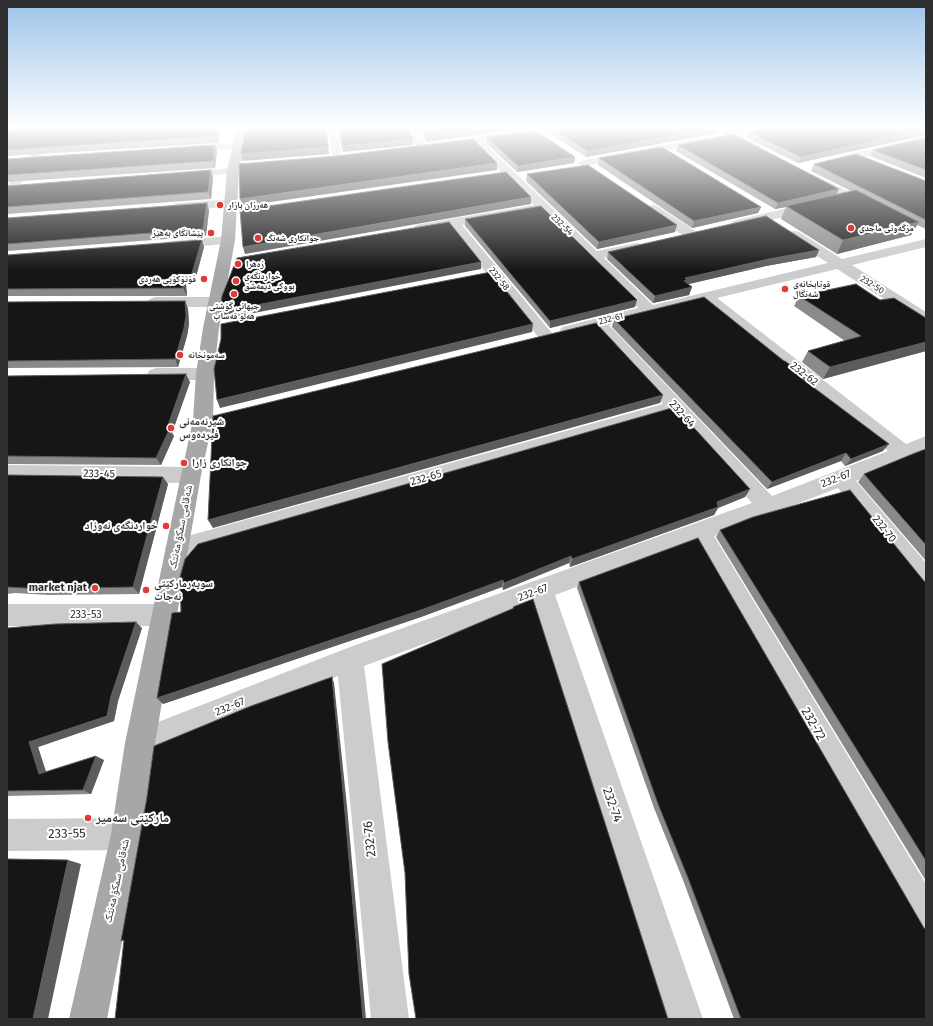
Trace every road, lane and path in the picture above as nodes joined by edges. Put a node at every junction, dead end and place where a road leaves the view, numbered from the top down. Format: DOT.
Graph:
graph roads {
  1 [pos="20,175"];
  2 [pos="174,175"];
  3 [pos="237,175"];
  4 [pos="493,175"];
  5 [pos="511,175"];
  6 [pos="808,175"];
  7 [pos="170,176"];
  8 [pos="529,176"];
  9 [pos="28,186"];
  10 [pos="9,190"];
  11 [pos="852,197"];
  12 [pos="646,204"];
  13 [pos="544,207"];
  14 [pos="170,208"];
  15 [pos="234,209"];
  16 [pos="880,212"];
  17 [pos="767,213"];
  18 [pos="454,223"];
  19 [pos="729,226"];
  20 [pos="407,231"];
  21 [pos="706,231"];
  22 [pos="690,234"];
  23 [pos="675,238"];
  24 [pos="924,238"];
  25 [pos="646,244"];
  26 [pos="157,246"];
  27 [pos="230,255"];
  28 [pos="594,256"];
  29 [pos="839,264"];
  30 [pos="494,273"];
  31 [pos="478,276"];
  32 [pos="705,297"];
  33 [pos="139,302"];
  34 [pos="216,302"];
  35 [pos="649,310"];
  36 [pos="926,319"];
  37 [pos="598,323"];
  38 [pos="538,337"];
  39 [pos="142,374"];
  40 [pos="205,374"];
  41 [pos="676,407"];
  42 [pos="926,443"];
  43 [pos="903,452"];
  44 [pos="7,473"];
  45 [pos="191,475"];
  46 [pos="842,478"];
  47 [pos="766,506"];
  48 [pos="700,532"];
  49 [pos="176,548"];
  50 [pos="926,580"];
  51 [pos="541,591"];
  52 [pos="7,615"];
  53 [pos="164,615"];
  54 [pos="350,659"];
  55 [pos="140,743"];
  56 [pos="127,834"];
  57 [pos="7,835"];
  58 [pos="926,916"];
  59 [pos="88,1019"];
  60 [pos="390,1019"];
  61 [pos="684,1019"];
  1 -- 10 [label="street"];
  2 -- 7 [label="street"];
  3 -- 15 [label="main road, شەقامی سمکۆ مەنتک"];
  4 -- 5 [label="street"];
  5 -- 8 [label="street"];
  5 -- 13 [label="street, 232-54"];
  6 -- 11 [label="street"];
  9 -- 10 [label="street"];
  11 -- 16 [label="street"];
  11 -- 17 [label="street"];
  12 -- 22 [label="street"];
  13 -- 18 [label="street"];
  13 -- 28 [label="street, 232-54"];
  14 -- 15 [label="street"];
  15 -- 27 [label="main road, شەقامی سمکۆ مەنتک"];
  17 -- 19 [label="street"];
  17 -- 29 [label="street, 232-50"];
  18 -- 20 [label="street"];
  18 -- 30 [label="street, 232-58"];
  21 -- 22 [label="street"];
  22 -- 23 [label="street"];
  24 -- 29 [label="street, 232-61"];
  25 -- 28 [label="street"];
  26 -- 27 [label="street"];
  27 -- 34 [label="main road, شەقامی سمکۆ مەنتک"];
  28 -- 35 [label="street, 232-54"];
  29 -- 32 [label="street, 232-61"];
  29 -- 36 [label="street, 232-50"];
  30 -- 31 [label="street"];
  30 -- 38 [label="street, 232-58"];
  32 -- 35 [label="street, 232-61"];
  32 -- 43 [label="street, 232-62"];
  33 -- 34 [label="street"];
  34 -- 40 [label="main road, شەقامی سمکۆ مەنتک"];
  35 -- 37 [label="street, 232-61"];
  37 -- 38 [label="street, 232-61"];
  37 -- 41 [label="street, 232-64"];
  39 -- 40 [label="street"];
  40 -- 45 [label="main road, شەقامی سمکۆ مەنتک"];
  41 -- 47 [label="street, 232-64"];
  41 -- 49 [label="street, 232-65"];
  42 -- 43 [label="street, 232-67"];
  43 -- 46 [label="street, 232-67"];
  44 -- 45 [label="street, 233-45"];
  45 -- 49 [label="main road, شەقامی سمکۆ مەنتک"];
  46 -- 47 [label="street, 232-67"];
  46 -- 50 [label="street, 232-70"];
  47 -- 48 [label="street, 232-67"];
  48 -- 51 [label="street, 232-67"];
  48 -- 58 [label="street, 232-72"];
  49 -- 53 [label="main road, شەقامی سمکۆ مەنتک"];
  51 -- 54 [label="street, 232-67"];
  51 -- 61 [label="street, 232-74"];
  52 -- 53 [label="street, 233-53"];
  53 -- 55 [label="main road, شەقامی سمکۆ مەنتک"];
  54 -- 55 [label="street, 232-67"];
  54 -- 60 [label="street, 232-76"];
  55 -- 56 [label="main road, شەقامی سمکۆ مەنتک"];
  56 -- 57 [label="street, 233-55"];
  56 -- 59 [label="main road, شەقامی سمکۆ مەنتک"];
}
